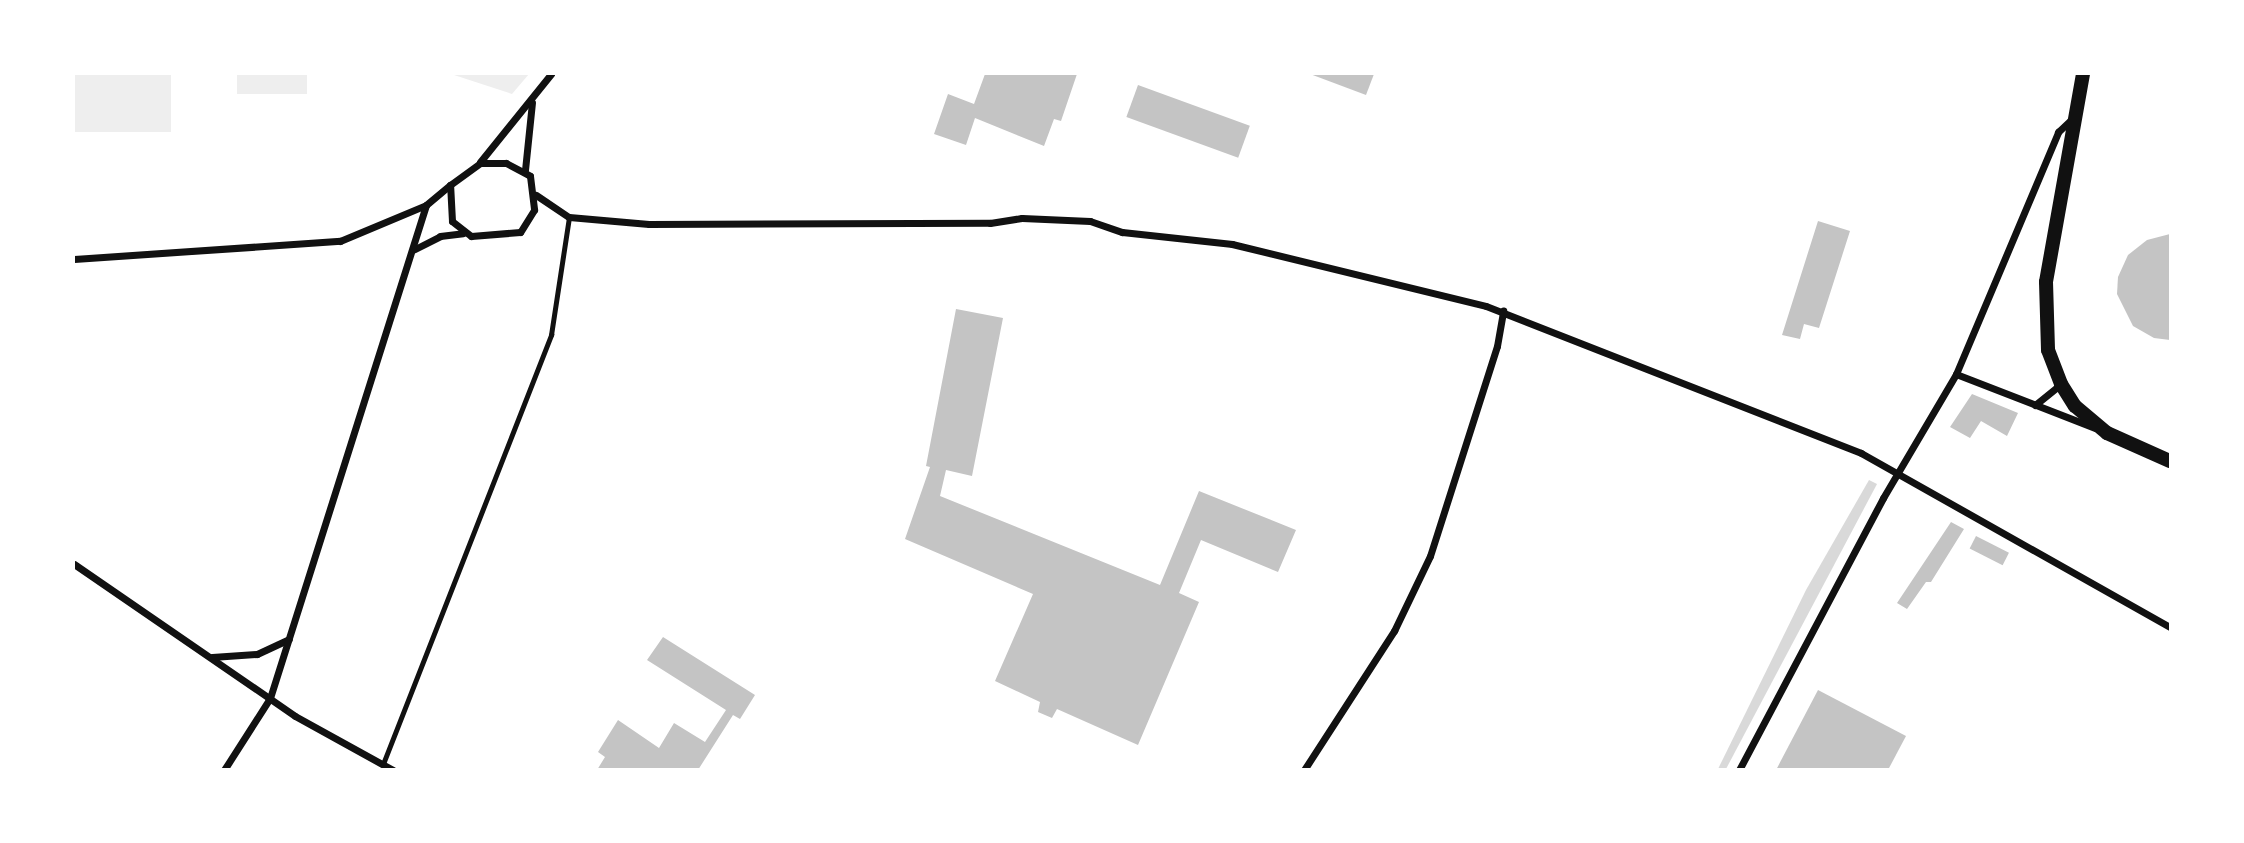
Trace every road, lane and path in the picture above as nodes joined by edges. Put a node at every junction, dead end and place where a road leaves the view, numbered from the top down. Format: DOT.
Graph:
graph roads {
  1 [pos="551,74"];
  2 [pos="2083,74"];
  3 [pos="533,101"];
  4 [pos="2076,115"];
  5 [pos="480,163"];
  6 [pos="524,170"];
  7 [pos="450,185"];
  8 [pos="536,195"];
  9 [pos="426,205"];
  10 [pos="569,217"];
  11 [pos="463,233"];
  12 [pos="415,250"];
  13 [pos="74,259"];
  14 [pos="1503,311"];
  15 [pos="1956,374"];
  16 [pos="2061,384"];
  17 [pos="2035,405"];
  18 [pos="2107,433"];
  19 [pos="2171,461"];
  20 [pos="1897,473"];
  21 [pos="74,564"];
  22 [pos="2171,627"];
  23 [pos="289,639"];
  24 [pos="211,657"];
  25 [pos="270,698"];
  26 [pos="383,764"];
  27 [pos="225,769"];
  28 [pos="393,769"];
  29 [pos="1304,769"];
  30 [pos="1738,769"];
  1 -- 3 [label="street"];
  2 -- 4 [label="main road"];
  3 -- 5 [label="street"];
  3 -- 6 [label="street"];
  4 -- 15 [label="street"];
  4 -- 16 [label="main road"];
  5 -- 6 [label="street"];
  5 -- 7 [label="street"];
  6 -- 8 [label="street"];
  7 -- 9 [label="street"];
  7 -- 11 [label="street"];
  8 -- 10 [label="street"];
  8 -- 11 [label="street"];
  9 -- 12 [label="street"];
  9 -- 13 [label="street"];
  10 -- 14 [label="street"];
  10 -- 26 [label="lane"];
  11 -- 12 [label="street"];
  12 -- 23 [label="street"];
  14 -- 20 [label="street"];
  14 -- 29 [label="street"];
  15 -- 17 [label="street"];
  15 -- 20 [label="street"];
  16 -- 17 [label="street"];
  16 -- 18 [label="main road"];
  17 -- 18 [label="street"];
  18 -- 19 [label="main road"];
  20 -- 22 [label="street"];
  20 -- 30 [label="street"];
  21 -- 24 [label="street"];
  23 -- 24 [label="street"];
  23 -- 25 [label="street"];
  24 -- 25 [label="street"];
  25 -- 26 [label="street"];
  25 -- 27 [label="street"];
  26 -- 28 [label="street"];
}
